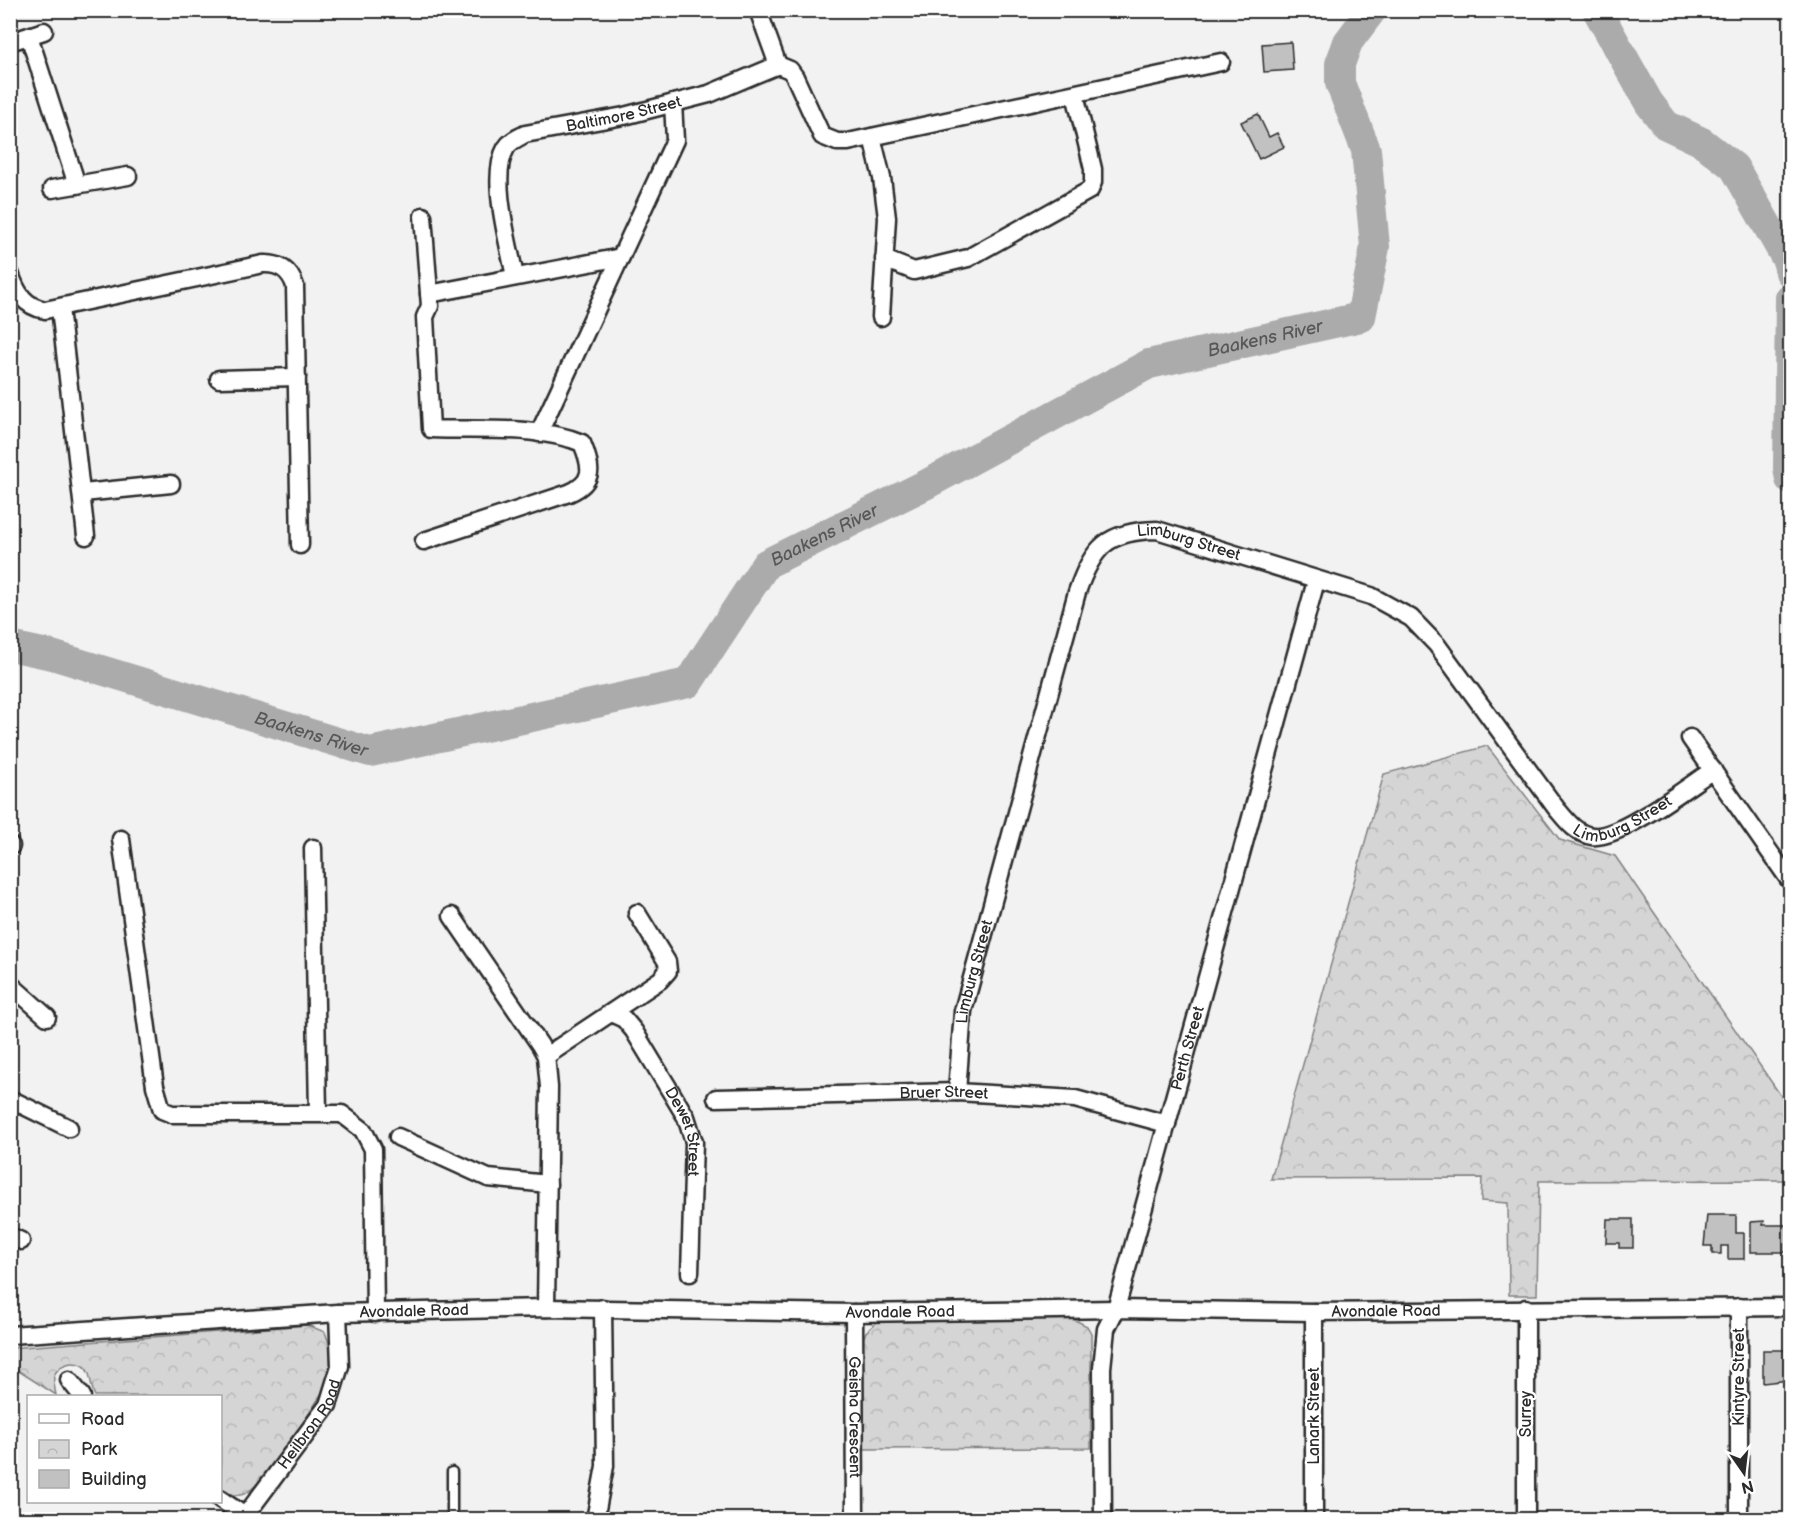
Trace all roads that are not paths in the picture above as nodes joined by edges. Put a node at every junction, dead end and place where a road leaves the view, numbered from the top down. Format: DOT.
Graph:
graph roads {
  1 [pos="758,10"];
  2 [pos="10,42"];
  3 [pos="1221,62"];
  4 [pos="778,65"];
  5 [pos="1075,94"];
  6 [pos="673,103"];
  7 [pos="872,137"];
  8 [pos="128,176"];
  9 [pos="77,185"];
  10 [pos="52,189"];
  11 [pos="423,216"];
  12 [pos="621,257"];
  13 [pos="884,259"];
  14 [pos="10,273"];
  15 [pos="514,277"];
  16 [pos="429,294"];
  17 [pos="60,308"];
  18 [pos="881,317"];
  19 [pos="297,377"];
  20 [pos="219,379"];
  21 [pos="539,433"];
  22 [pos="171,484"];
  23 [pos="83,493"];
  24 [pos="87,536"];
  25 [pos="424,541"];
  26 [pos="300,545"];
  27 [pos="1316,581"];
  28 [pos="1690,738"];
  29 [pos="1713,770"];
  30 [pos="121,839"];
  31 [pos="313,848"];
  32 [pos="1791,881"];
  33 [pos="637,913"];
  34 [pos="452,916"];
  35 [pos="10,984"];
  36 [pos="611,1013"];
  37 [pos="47,1017"];
  38 [pos="546,1056"];
  39 [pos="957,1092"];
  40 [pos="716,1098"];
  41 [pos="10,1099"];
  42 [pos="318,1112"];
  43 [pos="1167,1124"];
  44 [pos="69,1128"];
  45 [pos="398,1137"];
  46 [pos="548,1184"];
  47 [pos="690,1273"];
  48 [pos="1739,1307"];
  49 [pos="1791,1307"];
  50 [pos="546,1308"];
  51 [pos="603,1308"];
  52 [pos="1526,1308"];
  53 [pos="1116,1309"];
  54 [pos="1314,1312"];
  55 [pos="338,1313"];
  56 [pos="375,1313"];
  57 [pos="854,1313"];
  58 [pos="10,1335"];
  59 [pos="69,1380"];
  60 [pos="81,1395"];
  61 [pos="452,1473"];
  62 [pos="222,1500"];
  63 [pos="243,1518"];
  64 [pos="452,1520"];
  65 [pos="595,1520"];
  66 [pos="855,1520"];
  67 [pos="1102,1520"];
  68 [pos="1314,1520"];
  69 [pos="1526,1520"];
  70 [pos="1739,1520"];
  1 -- 4 [label="street"];
  2 -- 9 [label="street"];
  3 -- 5 [label="street"];
  4 -- 6 [label="street, Baltimore Street"];
  4 -- 7 [label="street"];
  5 -- 7 [label="street"];
  5 -- 13 [label="street"];
  6 -- 12 [label="street"];
  6 -- 15 [label="street, Baltimore Street"];
  7 -- 13 [label="street"];
  8 -- 9 [label="street"];
  9 -- 10 [label="street"];
  11 -- 16 [label="street"];
  12 -- 15 [label="street"];
  12 -- 21 [label="street"];
  13 -- 18 [label="street"];
  14 -- 17 [label="street"];
  15 -- 16 [label="street"];
  16 -- 21 [label="street"];
  17 -- 19 [label="street"];
  17 -- 23 [label="street"];
  19 -- 20 [label="street"];
  19 -- 26 [label="street"];
  21 -- 25 [label="street"];
  22 -- 23 [label="street"];
  23 -- 24 [label="street"];
  27 -- 29 [label="street, Limburg Street"];
  27 -- 39 [label="street, Limburg Street"];
  27 -- 43 [label="street, Perth Street"];
  28 -- 29 [label="street"];
  29 -- 32 [label="street"];
  30 -- 42 [label="street"];
  31 -- 42 [label="street"];
  33 -- 36 [label="street"];
  34 -- 38 [label="street"];
  35 -- 37 [label="street"];
  36 -- 38 [label="street"];
  36 -- 47 [label="street, Dewet Street"];
  38 -- 46 [label="street"];
  39 -- 40 [label="street, Bruer Street"];
  39 -- 43 [label="street, Bruer Street"];
  41 -- 44 [label="street"];
  42 -- 56 [label="street"];
  43 -- 53 [label="street, Perth Street"];
  45 -- 46 [label="street"];
  46 -- 50 [label="street"];
  48 -- 49 [label="street, Avondale Road"];
  48 -- 52 [label="street, Avondale Road"];
  48 -- 70 [label="street, Kintyre Street"];
  50 -- 51 [label="street, Avondale Road"];
  50 -- 56 [label="street, Avondale Road"];
  51 -- 57 [label="street, Avondale Road"];
  51 -- 65 [label="street"];
  52 -- 54 [label="street, Avondale Road"];
  52 -- 69 [label="street, Surrey"];
  53 -- 54 [label="street, Avondale Road"];
  53 -- 57 [label="street, Avondale Road"];
  53 -- 67 [label="street, Perth Street"];
  54 -- 68 [label="street, Lanark Street"];
  55 -- 56 [label="street, Avondale Road"];
  55 -- 58 [label="street, Avondale Road"];
  55 -- 63 [label="street, Heilbron Road"];
  57 -- 66 [label="street, Geisha Crescent"];
  59 -- 60 [label="street"];
  61 -- 64 [label="lane"];
  62 -- 63 [label="street"];
}
